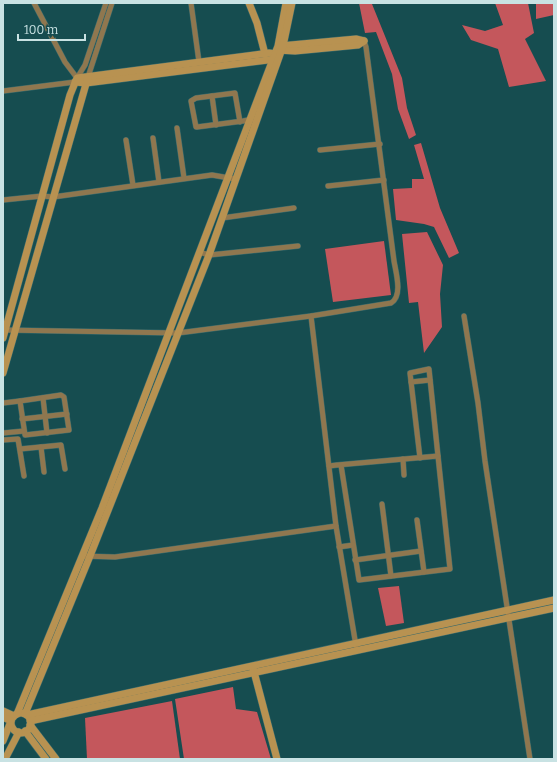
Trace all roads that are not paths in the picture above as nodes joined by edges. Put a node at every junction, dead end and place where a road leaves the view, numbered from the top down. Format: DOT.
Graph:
graph roads {
  1 [pos="34,3"];
  2 [pos="106,3"];
  3 [pos="112,3"];
  4 [pos="191,3"];
  5 [pos="249,3"];
  6 [pos="286,3"];
  7 [pos="292,3"];
  8 [pos="364,41"];
  9 [pos="278,52"];
  10 [pos="265,54"];
  11 [pos="199,62"];
  12 [pos="76,80"];
  13 [pos="87,80"];
  14 [pos="3,91"];
  15 [pos="212,96"];
  16 [pos="248,120"];
  17 [pos="240,122"];
  18 [pos="216,125"];
  19 [pos="177,128"];
  20 [pos="153,138"];
  21 [pos="126,140"];
  22 [pos="380,144"];
  23 [pos="320,150"];
  24 [pos="227,177"];
  25 [pos="184,178"];
  26 [pos="235,179"];
  27 [pos="384,180"];
  28 [pos="158,182"];
  29 [pos="133,185"];
  30 [pos="328,186"];
  31 [pos="42,196"];
  32 [pos="53,197"];
  33 [pos="3,200"];
  34 [pos="294,208"];
  35 [pos="222,218"];
  36 [pos="298,246"];
  37 [pos="199,252"];
  38 [pos="209,255"];
  39 [pos="311,316"];
  40 [pos="464,316"];
  41 [pos="15,330"];
  42 [pos="169,332"];
  43 [pos="4,333"];
  44 [pos="178,333"];
  45 [pos="3,372"];
  46 [pos="430,380"];
  47 [pos="411,382"];
  48 [pos="43,398"];
  49 [pos="20,401"];
  50 [pos="3,403"];
  51 [pos="66,414"];
  52 [pos="45,416"];
  53 [pos="22,419"];
  54 [pos="24,431"];
  55 [pos="3,433"];
  56 [pos="47,434"];
  57 [pos="3,440"];
  58 [pos="41,447"];
  59 [pos="20,449"];
  60 [pos="438,456"];
  61 [pos="420,458"];
  62 [pos="403,459"];
  63 [pos="341,465"];
  64 [pos="329,466"];
  65 [pos="65,469"];
  66 [pos="44,472"];
  67 [pos="404,475"];
  68 [pos="24,476"];
  69 [pos="382,504"];
  70 [pos="417,520"];
  71 [pos="336,526"];
  72 [pos="353,545"];
  73 [pos="339,547"];
  74 [pos="421,551"];
  75 [pos="82,556"];
  76 [pos="90,556"];
  77 [pos="388,556"];
  78 [pos="355,560"];
  79 [pos="424,572"];
  80 [pos="391,576"];
  81 [pos="554,600"];
  82 [pos="554,608"];
  83 [pos="507,610"];
  84 [pos="509,618"];
  85 [pos="356,642"];
  86 [pos="357,651"];
  87 [pos="252,665"];
  88 [pos="255,673"];
  89 [pos="3,711"];
  90 [pos="3,717"];
  91 [pos="14,717"];
  92 [pos="26,723"];
  93 [pos="3,741"];
  94 [pos="5,759"];
  95 [pos="46,759"];
  96 [pos="56,759"];
  97 [pos="277,759"];
  98 [pos="530,759"];
  1 -- 12 [label="street"];
  2 -- 12 [label="street"];
  3 -- 13 [label="street"];
  4 -- 11 [label="street"];
  5 -- 10 [label="street"];
  6 -- 9 [label="street"];
  7 -- 9 [label="street"];
  8 -- 9 [label="street"];
  8 -- 22 [label="street"];
  9 -- 10 [label="street"];
  9 -- 13 [label="street"];
  9 -- 16 [label="street"];
  9 -- 26 [label="street"];
  10 -- 11 [label="street"];
  11 -- 13 [label="street"];
  12 -- 13 [label="street"];
  12 -- 14 [label="street"];
  12 -- 31 [label="street"];
  13 -- 32 [label="street"];
  15 -- 17 [label="street"];
  15 -- 18 [label="street"];
  15 -- 18 [label="street"];
  16 -- 17 [label="street"];
  16 -- 24 [label="street"];
  17 -- 18 [label="street"];
  19 -- 25 [label="street"];
  20 -- 28 [label="street"];
  21 -- 29 [label="street"];
  22 -- 23 [label="street"];
  22 -- 27 [label="street"];
  24 -- 25 [label="street"];
  24 -- 26 [label="street"];
  24 -- 37 [label="street"];
  25 -- 28 [label="street"];
  26 -- 35 [label="street"];
  27 -- 30 [label="street"];
  27 -- 39 [label="street"];
  28 -- 29 [label="street"];
  29 -- 32 [label="street"];
  31 -- 32 [label="street"];
  31 -- 33 [label="street"];
  31 -- 43 [label="street"];
  32 -- 41 [label="street"];
  34 -- 35 [label="street"];
  35 -- 38 [label="street"];
  36 -- 38 [label="street"];
  37 -- 38 [label="street"];
  37 -- 42 [label="street"];
  38 -- 44 [label="street"];
  39 -- 44 [label="street"];
  39 -- 64 [label="street"];
  40 -- 83 [label="street"];
  41 -- 42 [label="street"];
  41 -- 43 [label="street"];
  41 -- 45 [label="street"];
  42 -- 44 [label="street"];
  42 -- 75 [label="street"];
  44 -- 76 [label="street"];
  46 -- 47 [label="street"];
  46 -- 47 [label="street"];
  46 -- 60 [label="street"];
  47 -- 61 [label="street"];
  48 -- 49 [label="street"];
  48 -- 51 [label="street"];
  48 -- 52 [label="street"];
  49 -- 50 [label="street"];
  49 -- 53 [label="street"];
  51 -- 52 [label="street"];
  51 -- 56 [label="street"];
  52 -- 53 [label="street"];
  52 -- 56 [label="street"];
  53 -- 54 [label="street"];
  54 -- 55 [label="street"];
  54 -- 56 [label="street"];
  57 -- 59 [label="street"];
  58 -- 59 [label="street"];
  58 -- 65 [label="street"];
  58 -- 66 [label="street"];
  59 -- 68 [label="street"];
  60 -- 61 [label="street"];
  60 -- 79 [label="street"];
  61 -- 62 [label="street"];
  62 -- 63 [label="street"];
  62 -- 67 [label="street"];
  63 -- 64 [label="street"];
  63 -- 72 [label="street"];
  64 -- 71 [label="street"];
  69 -- 77 [label="street"];
  70 -- 74 [label="street"];
  71 -- 73 [label="street"];
  71 -- 76 [label="street"];
  72 -- 73 [label="street"];
  72 -- 78 [label="street"];
  73 -- 85 [label="street"];
  74 -- 77 [label="street"];
  74 -- 79 [label="street"];
  75 -- 76 [label="street"];
  75 -- 91 [label="street"];
  76 -- 92 [label="street"];
  77 -- 78 [label="street"];
  77 -- 80 [label="street"];
  78 -- 80 [label="street"];
  79 -- 80 [label="street"];
  81 -- 83 [label="street"];
  82 -- 84 [label="street"];
  83 -- 84 [label="street"];
  83 -- 85 [label="street"];
  84 -- 86 [label="street"];
  84 -- 98 [label="street"];
  85 -- 86 [label="street"];
  85 -- 87 [label="street"];
  86 -- 88 [label="street"];
  87 -- 88 [label="street"];
  87 -- 92 [label="street"];
  88 -- 92 [label="street"];
  88 -- 97 [label="street"];
  89 -- 91 [label="street"];
  90 -- 91 [label="street"];
  91 -- 92 [label="street"];
  91 -- 92 [label="street"];
  91 -- 93 [label="street"];
  92 -- 94 [label="street"];
  92 -- 95 [label="street"];
  92 -- 96 [label="street"];
}
